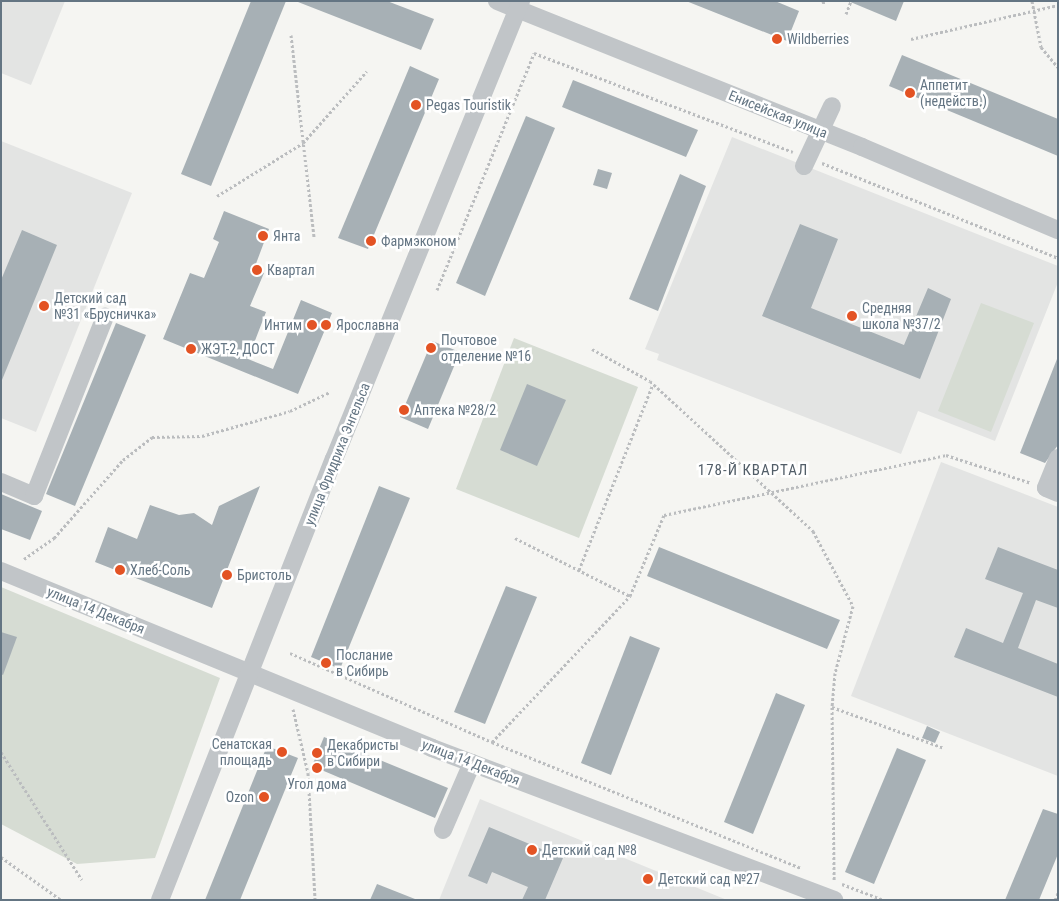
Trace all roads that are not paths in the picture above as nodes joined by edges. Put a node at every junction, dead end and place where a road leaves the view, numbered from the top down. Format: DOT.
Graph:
graph roads {
  1 [pos="497,1"];
  2 [pos="520,5"];
  3 [pos="832,106"];
  4 [pos="820,131"];
  5 [pos="806,162"];
  6 [pos="1058,230"];
  7 [pos="105,317"];
  8 [pos="1058,458"];
  9 [pos="1,482"];
  10 [pos="1052,490"];
  11 [pos="1,571"];
  12 [pos="251,672"];
  13 [pos="472,763"];
  14 [pos="443,830"];
  15 [pos="160,900"];
  16 [pos="834,900"];
  1 -- 2 [label="street, Енисейская улица"];
  2 -- 4 [label="street, Енисейская улица"];
  2 -- 12 [label="street, улица Фридриха Энгельса"];
  3 -- 4 [label="street"];
  4 -- 5 [label="street"];
  4 -- 6 [label="street, Енисейская улица"];
  7 -- 9 [label="street"];
  8 -- 10 [label="street"];
  11 -- 12 [label="street, улица 14 Декабря"];
  12 -- 13 [label="street, улица 14 Декабря"];
  12 -- 15 [label="street, улица Фридриха Энгельса"];
  13 -- 14 [label="street"];
  13 -- 16 [label="street, улица 14 Декабря"];
}
